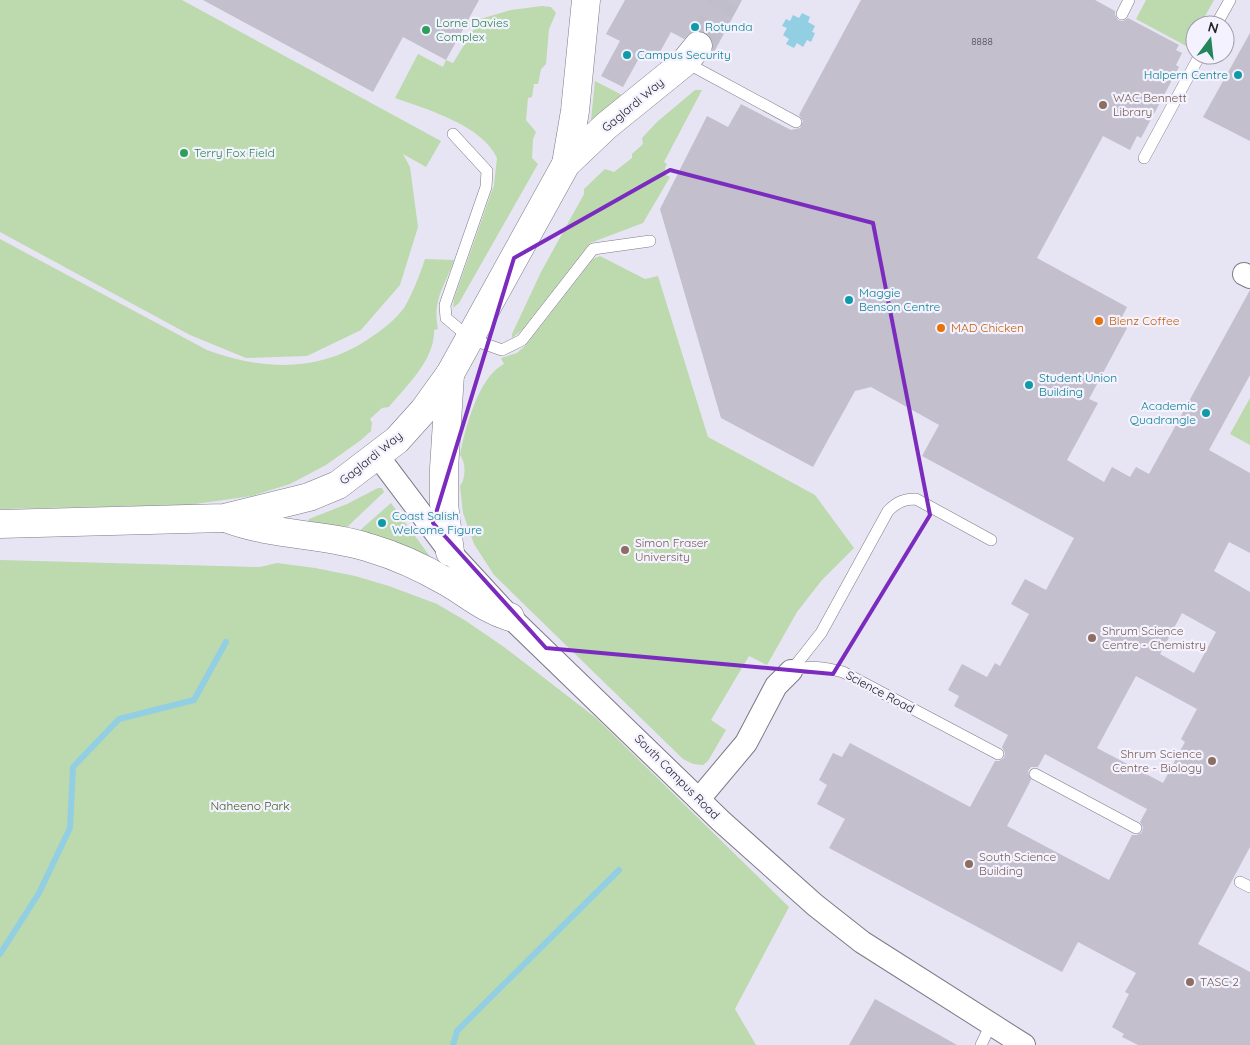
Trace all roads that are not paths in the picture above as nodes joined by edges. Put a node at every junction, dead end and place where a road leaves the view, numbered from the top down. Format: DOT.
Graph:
graph roads {
  1 [pos="586,0"];
  2 [pos="1129,0"];
  3 [pos="1230,0"];
  4 [pos="1122,14"];
  5 [pos="1222,15"];
  6 [pos="692,54"];
  7 [pos="1195,65"];
  8 [pos="796,122"];
  9 [pos="453,134"];
  10 [pos="1144,158"];
  11 [pos="566,164"];
  12 [pos="650,241"];
  13 [pos="471,338"];
  14 [pos="450,374"];
  15 [pos="377,455"];
  16 [pos="224,518"];
  17 [pos="0,524"];
  18 [pos="991,540"];
  19 [pos="450,552"];
  20 [pos="510,617"];
  21 [pos="791,672"];
  22 [pos="998,754"];
  23 [pos="1035,774"];
  24 [pos="699,798"];
  25 [pos="1136,828"];
  26 [pos="991,1024"];
  27 [pos="981,1045"];
  28 [pos="1024,1045"];
  1 -- 11 [label="street, Gaglardi Way"];
  2 -- 4 [label="lane"];
  3 -- 5 [label="lane"];
  6 -- 8 [label="lane"];
  6 -- 11 [label="street, Gaglardi Way"];
  7 -- 10 [label="lane"];
  9 -- 13 [label="lane"];
  11 -- 13 [label="street, Gaglardi Way"];
  12 -- 13 [label="lane"];
  13 -- 14 [label="street, Gaglardi Way"];
  14 -- 15 [label="street, Gaglardi Way"];
  14 -- 19 [label="street"];
  15 -- 16 [label="street, Gaglardi Way"];
  15 -- 19 [label="street, South Campus Road"];
  16 -- 17 [label="street, Gaglardi Way"];
  16 -- 20 [label="street"];
  18 -- 21 [label="lane"];
  19 -- 20 [label="street, South Campus Road"];
  20 -- 24 [label="street, South Campus Road"];
  21 -- 22 [label="lane, Science Road"];
  21 -- 24 [label="street"];
  23 -- 25 [label="lane"];
  24 -- 26 [label="street, South Campus Road"];
  26 -- 27 [label="lane"];
  26 -- 28 [label="street, South Campus Road"];
}
